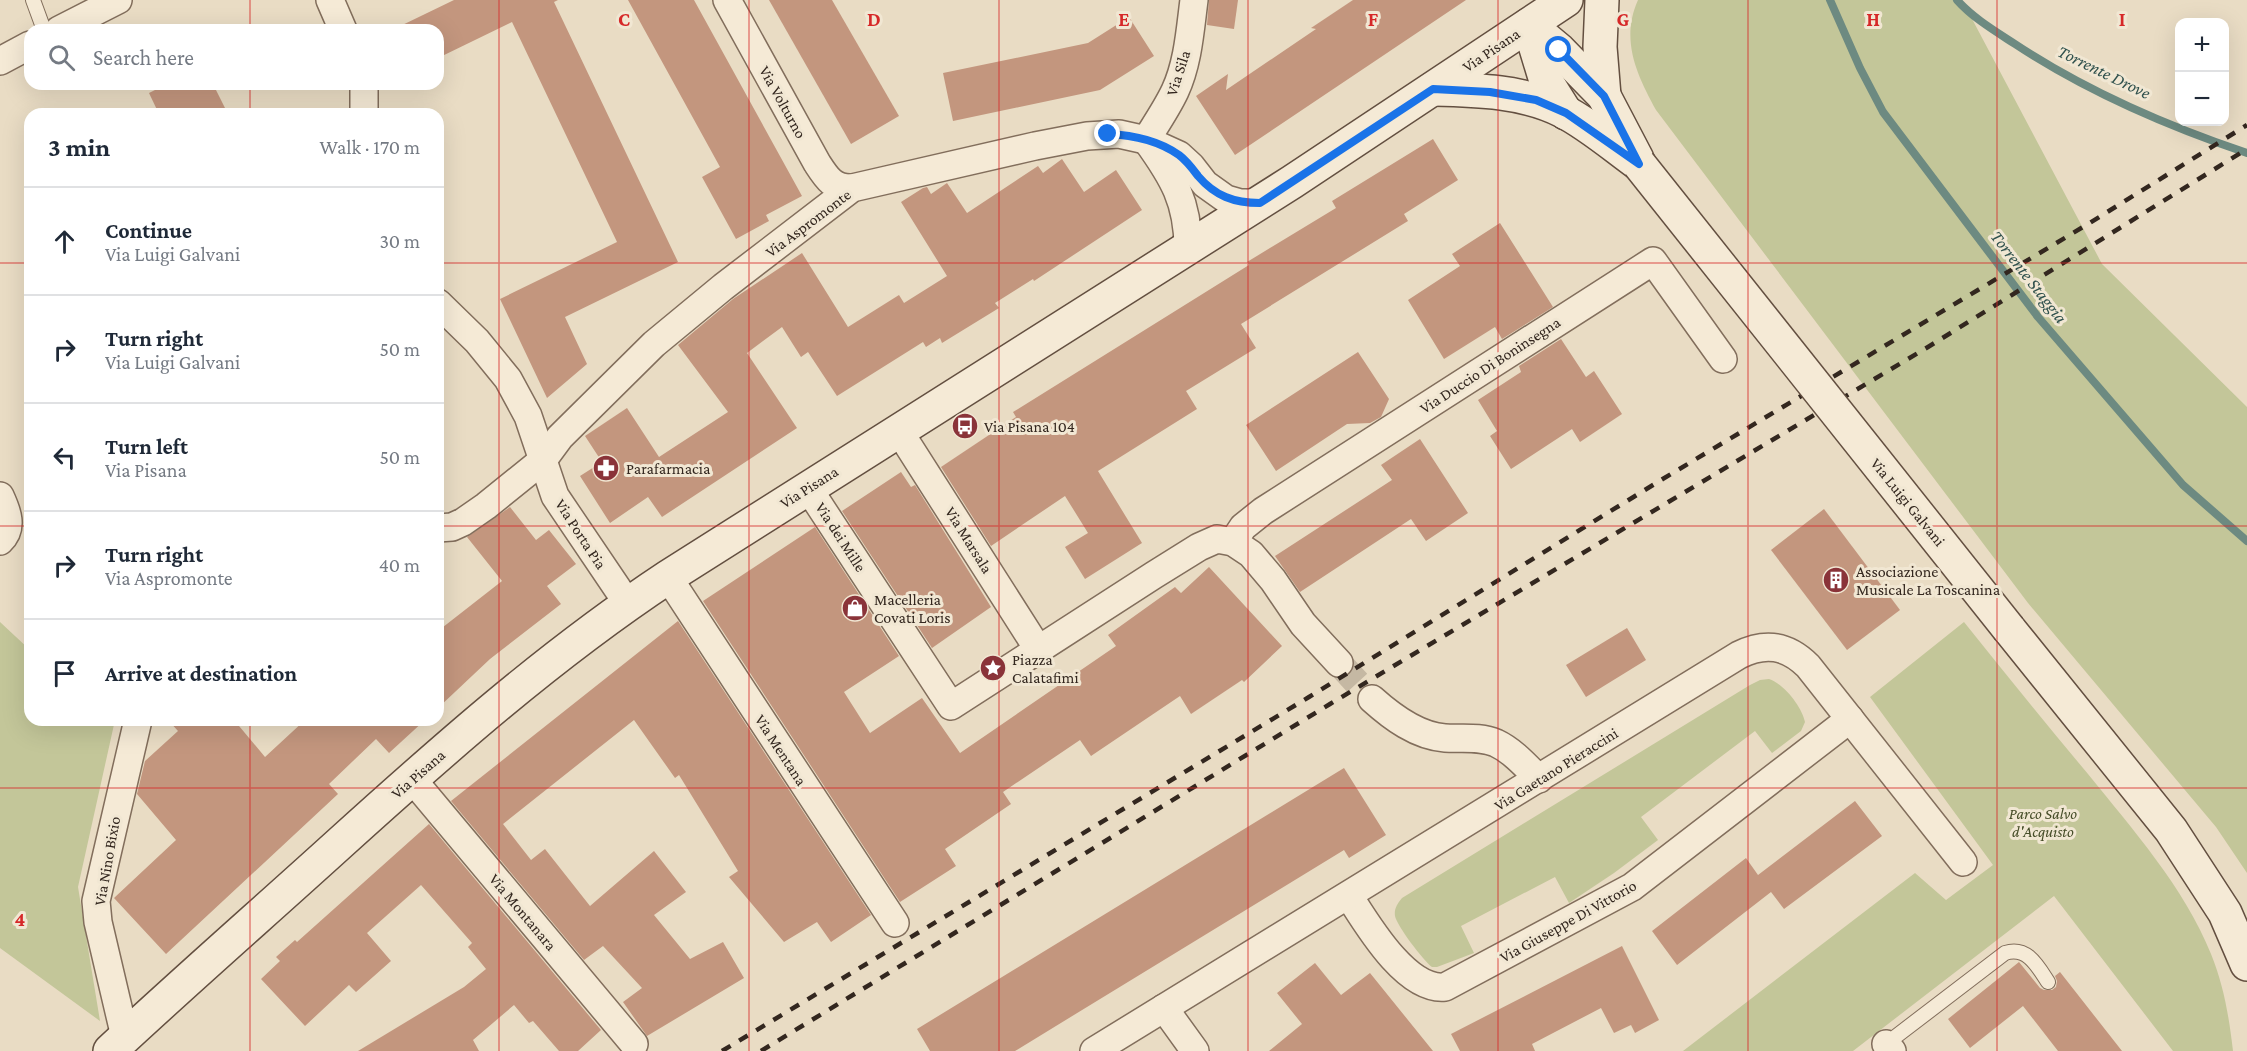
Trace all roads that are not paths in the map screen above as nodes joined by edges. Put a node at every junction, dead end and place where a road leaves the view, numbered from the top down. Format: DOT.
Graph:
graph roads {
  1 [pos="33,0"];
  2 [pos="118,0"];
  3 [pos="330,0"];
  4 [pos="727,0"];
  5 [pos="1194,0"];
  6 [pos="1566,0"];
  7 [pos="1602,0"];
  8 [pos="42,24"];
  9 [pos="71,24"];
  10 [pos="340,24"];
  11 [pos="1529,25"];
  12 [pos="24,48"];
  13 [pos="0,61"];
  14 [pos="1433,89"];
  15 [pos="364,90"];
  16 [pos="1604,96"];
  17 [pos="364,108"];
  18 [pos="1566,113"];
  19 [pos="1146,140"];
  20 [pos="1639,164"];
  21 [pos="852,188"];
  22 [pos="1260,203"];
  23 [pos="1188,248"];
  24 [pos="444,309"];
  25 [pos="1723,359"];
  26 [pos="899,431"];
  27 [pos="543,460"];
  28 [pos="808,488"];
  29 [pos="0,496"];
  30 [pos="444,528"];
  31 [pos="3,537"];
  32 [pos="1233,542"];
  33 [pos="668,577"];
  34 [pos="628,604"];
  35 [pos="1038,649"];
  36 [pos="1339,663"];
  37 [pos="1372,699"];
  38 [pos="1850,719"];
  39 [pos="137,726"];
  40 [pos="412,779"];
  41 [pos="1539,779"];
  42 [pos="1963,862"];
  43 [pos="1349,896"];
  44 [pos="895,923"];
  45 [pos="2247,964"];
  46 [pos="2048,982"];
  47 [pos="1164,1008"];
  48 [pos="117,1044"];
  49 [pos="634,1044"];
  50 [pos="1889,1048"];
  51 [pos="1094,1051"];
  52 [pos="1195,1051"];
  1 -- 8 [label="lane"];
  2 -- 9 [label="street"];
  3 -- 10 [label="street"];
  4 -- 21 [label="street, Via Volturno"];
  5 -- 19 [label="street, Via Sila"];
  6 -- 11 [label="main road, Via Pisana"];
  7 -- 16 [label="main road, Via Luigi Galvani"];
  11 -- 14 [label="main road, Via Pisana"];
  11 -- 16 [label="main road, Via Luigi Galvani"];
  11 -- 18 [label="main road, Via Luigi Galvani"];
  12 -- 13 [label="street"];
  14 -- 18 [label="main road, Via Luigi Galvani"];
  14 -- 22 [label="main road, Via Pisana"];
  15 -- 17 [label="street"];
  16 -- 20 [label="main road, Via Luigi Galvani"];
  18 -- 20 [label="main road, Via Luigi Galvani"];
  19 -- 21 [label="street, Via Aspromonte"];
  19 -- 22 [label="street, Via Aspromonte"];
  19 -- 23 [label="street"];
  20 -- 45 [label="main road, Via Luigi Galvani, bridge"];
  21 -- 27 [label="street, Via Aspromonte"];
  22 -- 23 [label="main road, Via Pisana"];
  23 -- 26 [label="main road, Via Pisana"];
  24 -- 27 [label="street, Via Porta Pia"];
  25 -- 32 [label="street, Via Duccio Di Boninsegna"];
  26 -- 28 [label="main road, Via Pisana"];
  26 -- 35 [label="street, Via Marsala"];
  27 -- 30 [label="street"];
  27 -- 34 [label="street, Via Porta Pia"];
  28 -- 33 [label="main road, Via Pisana"];
  28 -- 35 [label="street, Via dei Mille"];
  29 -- 31 [label="street"];
  32 -- 35 [label="street"];
  32 -- 36 [label="street"];
  33 -- 34 [label="main road, Via Pisana"];
  33 -- 44 [label="street, Via Mentana"];
  34 -- 40 [label="main road, Via Pisana"];
  37 -- 41 [label="street"];
  38 -- 41 [label="street, Via Gaetano Pieraccini"];
  38 -- 42 [label="street, Via Gaetano Pieraccini"];
  38 -- 43 [label="street, Via Giuseppe Di Vittorio"];
  39 -- 48 [label="street, Via Nino Bixio"];
  40 -- 48 [label="main road, Via Pisana"];
  40 -- 49 [label="street, Via Montanara"];
  41 -- 43 [label="street, Via Gaetano Pieraccini"];
  43 -- 47 [label="street, Via Gaetano Pieraccini"];
  46 -- 50 [label="lane"];
  47 -- 51 [label="street, Via Gaetano Pieraccini"];
  47 -- 52 [label="street"];
}
